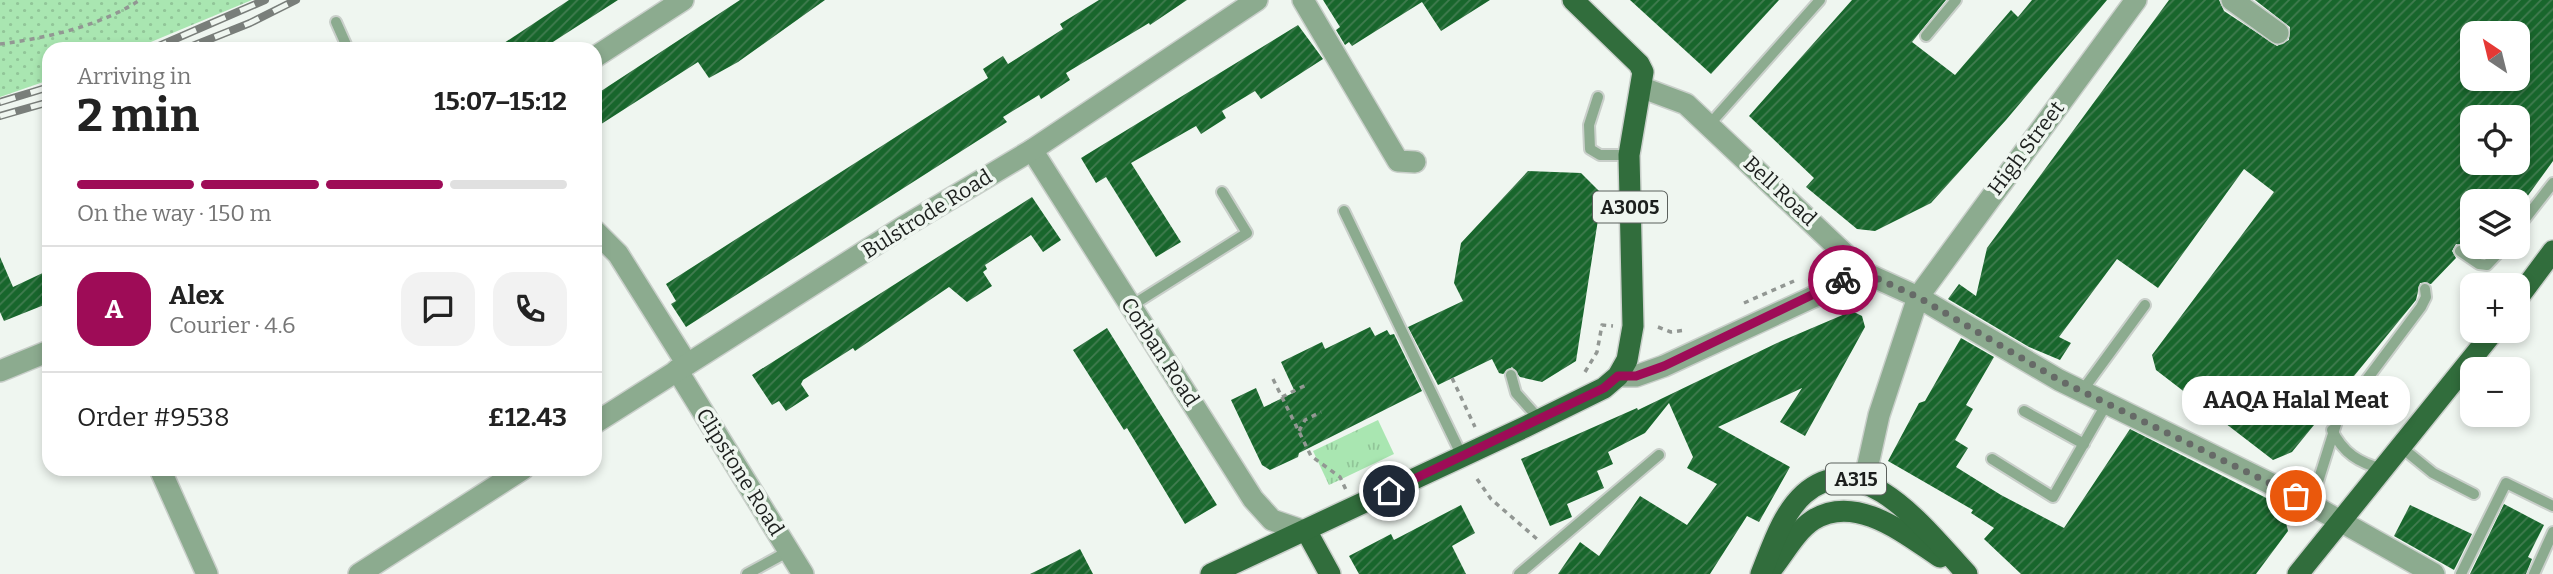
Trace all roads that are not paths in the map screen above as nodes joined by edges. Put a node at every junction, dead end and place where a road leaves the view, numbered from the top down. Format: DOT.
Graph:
graph roads {
  1 [pos="682,0"];
  2 [pos="1257,0"];
  3 [pos="1303,0"];
  4 [pos="1573,0"];
  5 [pos="1820,0"];
  6 [pos="1956,0"];
  7 [pos="2136,0"];
  8 [pos="2232,0"];
  9 [pos="335,22"];
  10 [pos="2278,33"];
  11 [pos="1926,36"];
  12 [pos="345,42"];
  13 [pos="602,52"];
  14 [pos="1643,88"];
  15 [pos="1598,97"];
  16 [pos="1709,125"];
  17 [pos="1032,150"];
  18 [pos="1629,155"];
  19 [pos="1415,162"];
  20 [pos="2553,183"];
  21 [pos="1222,192"];
  22 [pos="1344,211"];
  23 [pos="2530,213"];
  24 [pos="602,240"];
  25 [pos="2553,251"];
  26 [pos="2472,259"];
  27 [pos="2493,259"];
  28 [pos="1865,273"];
  29 [pos="2530,282"];
  30 [pos="2426,289"];
  31 [pos="1918,297"];
  32 [pos="2145,305"];
  33 [pos="1131,306"];
  34 [pos="2484,343"];
  35 [pos="42,354"];
  36 [pos="682,367"];
  37 [pos="0,371"];
  38 [pos="1511,375"];
  39 [pos="1618,376"];
  40 [pos="2082,391"];
  41 [pos="2106,404"];
  42 [pos="2024,411"];
  43 [pos="602,418"];
  44 [pos="1532,423"];
  45 [pos="2332,430"];
  46 [pos="2084,444"];
  47 [pos="2401,447"];
  48 [pos="1660,455"];
  49 [pos="1462,456"];
  50 [pos="1992,459"];
  51 [pos="1867,469"];
  52 [pos="2384,469"];
  53 [pos="163,476"];
  54 [pos="512,476"];
  55 [pos="2474,494"];
  56 [pos="2311,504"];
  57 [pos="2553,506"];
  58 [pos="2341,521"];
  59 [pos="1307,532"];
  60 [pos="2553,533"];
  61 [pos="789,551"];
  62 [pos="2304,569"];
  63 [pos="207,574"];
  64 [pos="359,574"];
  65 [pos="747,574"];
  66 [pos="803,574"];
  67 [pos="1211,574"];
  68 [pos="1330,574"];
  69 [pos="1519,574"];
  70 [pos="1761,574"];
  71 [pos="1768,574"];
  72 [pos="1966,574"];
  73 [pos="2434,574"];
  74 [pos="2461,574"];
  75 [pos="2534,574"];
  1 -- 13 [label="street"];
  2 -- 17 [label="street, Bulstrode Road"];
  3 -- 19 [label="street"];
  4 -- 14 [label="main road"];
  5 -- 16 [label="lane"];
  6 -- 11 [label="lane"];
  7 -- 31 [label="street, High Street"];
  8 -- 10 [label="street"];
  9 -- 12 [label="lane"];
  14 -- 16 [label="street, Bell Road"];
  14 -- 18 [label="main road, A3005"];
  15 -- 18 [label="lane"];
  16 -- 28 [label="street, Bell Road"];
  17 -- 33 [label="street, Corban Road"];
  17 -- 36 [label="street, Bulstrode Road"];
  18 -- 39 [label="main road, A3005"];
  20 -- 23 [label="lane"];
  21 -- 33 [label="lane"];
  22 -- 49 [label="lane"];
  24 -- 36 [label="street, Clipstone Road"];
  25 -- 29 [label="main road"];
  26 -- 27 [label="lane"];
  28 -- 31 [label="street, Bell Road"];
  28 -- 39 [label="street"];
  30 -- 45 [label="lane"];
  31 -- 40 [label="street, Bell Road"];
  31 -- 51 [label="street, High Street"];
  32 -- 40 [label="lane"];
  33 -- 59 [label="street, Corban Road"];
  34 -- 47 [label="main road"];
  35 -- 37 [label="street"];
  36 -- 43 [label="street, Bulstrode Road"];
  36 -- 61 [label="street, Clipstone Road"];
  38 -- 44 [label="lane"];
  39 -- 44 [label="main road"];
  40 -- 41 [label="street, Bell Road"];
  41 -- 46 [label="lane"];
  41 -- 56 [label="street, Bell Road"];
  42 -- 46 [label="lane"];
  44 -- 49 [label="main road"];
  45 -- 52 [label="lane"];
  45 -- 56 [label="lane"];
  46 -- 50 [label="lane"];
  47 -- 52 [label="main road"];
  47 -- 55 [label="lane"];
  48 -- 69 [label="lane"];
  49 -- 59 [label="main road"];
  52 -- 58 [label="main road"];
  53 -- 63 [label="street"];
  54 -- 64 [label="street"];
  56 -- 58 [label="street, Bell Road"];
  57 -- 74 [label="lane"];
  58 -- 62 [label="main road"];
  58 -- 73 [label="street, Bell Road"];
  59 -- 67 [label="main road"];
  59 -- 68 [label="main road"];
  60 -- 75 [label="lane"];
  61 -- 65 [label="lane"];
  61 -- 66 [label="street, Clipstone Road"];
  70 -- 72 [label="main road, A315"];
  71 -- 72 [label="main road, A315"];
}
